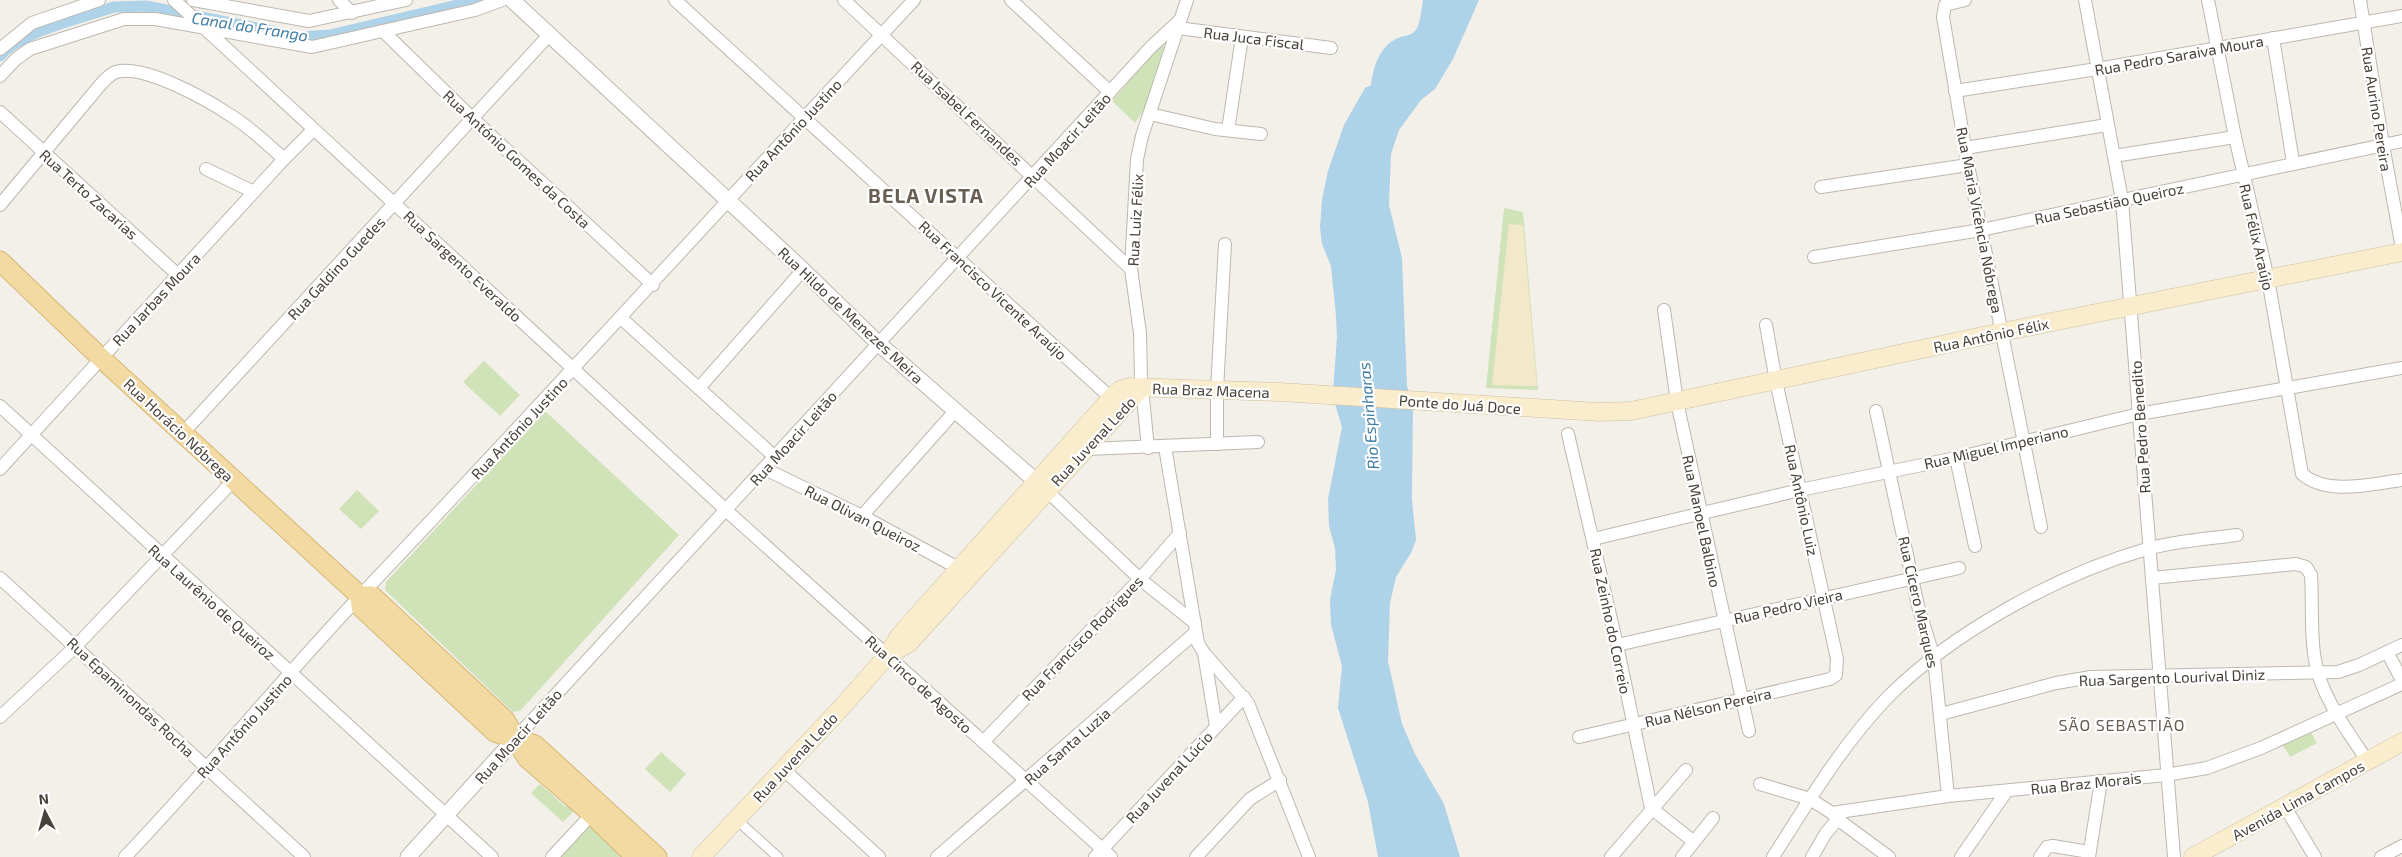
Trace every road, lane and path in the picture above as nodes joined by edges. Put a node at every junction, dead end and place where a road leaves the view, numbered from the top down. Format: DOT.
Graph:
graph roads {
  1 [pos="100,0"];
  2 [pos="193,0"];
  3 [pos="339,0"];
  4 [pos="406,0"];
  5 [pos="502,0"];
  6 [pos="512,0"];
  7 [pos="675,0"];
  8 [pos="844,0"];
  9 [pos="914,0"];
  10 [pos="1011,0"];
  11 [pos="1965,0"];
  12 [pos="2086,0"];
  13 [pos="2208,0"];
  14 [pos="2360,0"];
  15 [pos="175,2"];
  16 [pos="1184,2"];
  17 [pos="352,13"];
  18 [pos="2402,16"];
  19 [pos="2363,23"];
  20 [pos="1178,24"];
  21 [pos="202,25"];
  22 [pos="383,31"];
  23 [pos="882,34"];
  24 [pos="549,35"];
  25 [pos="1242,37"];
  26 [pos="2273,38"];
  27 [pos="0,48"];
  28 [pos="1331,48"];
  29 [pos="2217,48"];
  30 [pos="2097,69"];
  31 [pos="0,76"];
  32 [pos="1955,91"];
  33 [pos="1110,92"];
  34 [pos="0,112"];
  35 [pos="1150,114"];
  36 [pos="804,117"];
  37 [pos="472,118"];
  38 [pos="2108,125"];
  39 [pos="313,130"];
  40 [pos="1228,130"];
  41 [pos="1261,134"];
  42 [pos="2235,137"];
  43 [pos="2402,141"];
  44 [pos="2383,145"];
  45 [pos="1964,148"];
  46 [pos="44,154"];
  47 [pos="2114,156"];
  48 [pos="284,159"];
  49 [pos="2293,162"];
  50 [pos="1968,165"];
  51 [pos="206,169"];
  52 [pos="2243,175"];
  53 [pos="1035,176"];
  54 [pos="1821,187"];
  55 [pos="254,192"];
  56 [pos="2122,200"];
  57 [pos="727,201"];
  58 [pos="395,204"];
  59 [pos="0,205"];
  60 [pos="1981,230"];
  61 [pos="1225,244"];
  62 [pos="2402,248"];
  63 [pos="2402,252"];
  64 [pos="959,257"];
  65 [pos="1814,257"];
  66 [pos="0,261"];
  67 [pos="1131,269"];
  68 [pos="803,270"];
  69 [pos="178,275"];
  70 [pos="2268,279"];
  71 [pos="653,284"];
  72 [pos="2131,306"];
  73 [pos="1664,310"];
  74 [pos="621,318"];
  75 [pos="1766,325"];
  76 [pos="2002,332"];
  77 [pos="879,344"];
  78 [pos="101,358"];
  79 [pos="574,368"];
  80 [pos="2402,368"];
  81 [pos="1776,381"];
  82 [pos="1142,387"];
  83 [pos="699,388"];
  84 [pos="2286,389"];
  85 [pos="1217,390"];
  86 [pos="1280,392"];
  87 [pos="1111,398"];
  88 [pos="1677,402"];
  89 [pos="0,406"];
  90 [pos="956,410"];
  91 [pos="1579,411"];
  92 [pos="1876,411"];
  93 [pos="2139,414"];
  94 [pos="183,433"];
  95 [pos="1568,434"];
  96 [pos="31,437"];
  97 [pos="1258,442"];
  98 [pos="2023,442"];
  99 [pos="1217,444"];
  100 [pos="1165,447"];
  101 [pos="1148,448"];
  102 [pos="1087,449"];
  103 [pos="775,457"];
  104 [pos="1956,458"];
  105 [pos="0,469"];
  106 [pos="765,469"];
  107 [pos="1889,471"];
  108 [pos="234,480"];
  109 [pos="2402,480"];
  110 [pos="1042,486"];
  111 [pos="1800,490"];
  112 [pos="727,511"];
  113 [pos="1700,513"];
  114 [pos="862,516"];
  115 [pos="2041,528"];
  116 [pos="1180,533"];
  117 [pos="2236,535"];
  118 [pos="1593,539"];
  119 [pos="1975,546"];
  120 [pos="2149,548"];
  121 [pos="161,555"];
  122 [pos="1959,568"];
  123 [pos="960,569"];
  124 [pos="1914,577"];
  125 [pos="0,578"];
  126 [pos="2152,578"];
  127 [pos="1140,579"];
  128 [pos="360,596"];
  129 [pos="1824,598"];
  130 [pos="1723,620"];
  131 [pos="1195,628"];
  132 [pos="1617,645"];
  133 [pos="2402,645"];
  134 [pos="76,646"];
  135 [pos="2387,652"];
  136 [pos="1204,653"];
  137 [pos="888,656"];
  138 [pos="1934,658"];
  139 [pos="291,674"];
  140 [pos="2318,674"];
  141 [pos="1836,675"];
  142 [pos="2158,676"];
  143 [pos="2402,682"];
  144 [pos="1244,697"];
  145 [pos="1741,700"];
  146 [pos="1941,714"];
  147 [pos="2337,714"];
  148 [pos="0,717"];
  149 [pos="1633,725"];
  150 [pos="1216,726"];
  151 [pos="1749,731"];
  152 [pos="1579,737"];
  153 [pos="515,739"];
  154 [pos="983,742"];
  155 [pos="2402,742"];
  156 [pos="2368,762"];
  157 [pos="207,768"];
  158 [pos="783,769"];
  159 [pos="1686,770"];
  160 [pos="2166,775"];
  161 [pos="1280,780"];
  162 [pos="2101,781"];
  163 [pos="1026,782"];
  164 [pos="1760,784"];
  165 [pos="2006,792"];
  166 [pos="1948,796"];
  167 [pos="1810,799"];
  168 [pos="2285,807"];
  169 [pos="1651,808"];
  170 [pos="446,814"];
  171 [pos="592,814"];
  172 [pos="1835,816"];
  173 [pos="1713,818"];
  174 [pos="737,820"];
  175 [pos="1694,842"];
  176 [pos="2402,846"];
  177 [pos="1103,854"];
  178 [pos="2089,854"];
  179 [pos="130,856"];
  180 [pos="304,857"];
  181 [pos="408,857"];
  182 [pos="492,857"];
  183 [pos="552,857"];
  184 [pos="636,857"];
  185 [pos="657,857"];
  186 [pos="701,857"];
  187 [pos="778,857"];
  188 [pos="880,857"];
  189 [pos="937,857"];
  190 [pos="1196,857"];
  191 [pos="1309,857"];
  192 [pos="1611,857"];
  193 [pos="1682,857"];
  194 [pos="1773,857"];
  195 [pos="1812,857"];
  196 [pos="1889,857"];
  197 [pos="1961,857"];
  198 [pos="2040,857"];
  199 [pos="2174,857"];
  200 [pos="2192,857"];
  201 [pos="2315,857"];
  202 [pos="2381,857"];
  1 -- 27 [label="street"];
  2 -- 17 [label="street"];
  3 -- 17 [label="street"];
  4 -- 17 [label="street"];
  5 -- 22 [label="street"];
  6 -- 24 [label="street, Rua Hildo de Menezes Meira"];
  7 -- 36 [label="street, Rua Francisco Vicente Araújo"];
  8 -- 23 [label="street, Rua Isabel Fernandes"];
  9 -- 23 [label="street, Rua Antônio Justino"];
  10 -- 33 [label="street"];
  11 -- 32 [label="street, Rua Maria Vicência Nóbrega"];
  12 -- 30 [label="street, Rua Pedro Benedito"];
  13 -- 29 [label="street, Rua Félix Araújo"];
  14 -- 19 [label="street, Rua Aurino Pereira"];
  15 -- 21 [label="street, Rua Sargento Everaldo"];
  16 -- 20 [label="street, Rua Luiz Félix"];
  18 -- 19 [label="street, Rua Pedro Saraiva Moura"];
  19 -- 26 [label="street, Rua Pedro Saraiva Moura"];
  19 -- 44 [label="street, Rua Aurino Pereira"];
  20 -- 25 [label="street, Rua Juca Fiscal"];
  20 -- 33 [label="street, Rua Moacir Leitão"];
  20 -- 35 [label="street, Rua Luiz Félix"];
  21 -- 22 [label="street"];
  21 -- 31 [label="street"];
  21 -- 39 [label="street, Rua Sargento Everaldo"];
  22 -- 37 [label="street, Rua António Gomes da Costa"];
  23 -- 36 [label="street, Rua Antônio Justino"];
  23 -- 53 [label="street, Rua Isabel Fernandes"];
  24 -- 37 [label="street, Rua Galdino Guedes"];
  24 -- 57 [label="street, Rua Hildo de Menezes Meira"];
  25 -- 28 [label="street, Rua Juca Fiscal"];
  25 -- 40 [label="street"];
  26 -- 29 [label="street, Rua Pedro Saraiva Moura"];
  26 -- 49 [label="street"];
  29 -- 30 [label="street, Rua Pedro Saraiva Moura"];
  29 -- 42 [label="street, Rua Félix Araújo"];
  30 -- 32 [label="street, Rua Pedro Saraiva Moura"];
  30 -- 38 [label="street, Rua Pedro Benedito"];
  32 -- 45 [label="street, Rua Maria Vicência Nóbrega"];
  33 -- 53 [label="street, Rua Moacir Leitão"];
  34 -- 46 [label="street, Rua Terto Zacarias"];
  35 -- 40 [label="street"];
  35 -- 67 [label="street, Rua Luiz Félix"];
  36 -- 57 [label="street, Rua Antônio Justino"];
  36 -- 64 [label="street, Rua Francisco Vicente Araújo"];
  37 -- 58 [label="street, Rua Galdino Guedes"];
  37 -- 71 [label="street, Rua António Gomes da Costa"];
  38 -- 45 [label="street"];
  38 -- 47 [label="street, Rua Pedro Benedito"];
  39 -- 48 [label="street, Rua Jarbas Moura"];
  39 -- 58 [label="street, Rua Sargento Everaldo"];
  40 -- 41 [label="street"];
  42 -- 47 [label="street"];
  42 -- 52 [label="street, Rua Félix Araújo"];
  43 -- 44 [label="street, Rua Sebastião Queiroz"];
  44 -- 49 [label="street, Rua Sebastião Queiroz"];
  44 -- 62 [label="street, Rua Aurino Pereira"];
  45 -- 50 [label="street, Rua Maria Vicência Nóbrega"];
  46 -- 48 [label="street"];
  46 -- 59 [label="street"];
  46 -- 69 [label="street, Rua Terto Zacarias"];
  47 -- 56 [label="street, Rua Pedro Benedito"];
  48 -- 55 [label="street, Rua Jarbas Moura"];
  49 -- 52 [label="street, Rua Sebastião Queiroz"];
  50 -- 54 [label="street"];
  50 -- 60 [label="street, Rua Maria Vicência Nóbrega"];
  51 -- 55 [label="street"];
  52 -- 56 [label="street, Rua Sebastião Queiroz"];
  52 -- 70 [label="street, Rua Félix Araújo"];
  53 -- 64 [label="street, Rua Moacir Leitão"];
  53 -- 67 [label="street, Rua Isabel Fernandes"];
  55 -- 69 [label="street, Rua Jarbas Moura"];
  56 -- 60 [label="street, Rua Sebastião Queiroz"];
  56 -- 72 [label="street, Rua Pedro Benedito"];
  57 -- 68 [label="street, Rua Hildo de Menezes Meira"];
  57 -- 71 [label="street, Rua Antônio Justino"];
  58 -- 79 [label="street, Rua Sargento Everaldo"];
  58 -- 94 [label="street, Rua Galdino Guedes"];
  60 -- 65 [label="street, Rua Sebastião Queiroz"];
  60 -- 76 [label="street, Rua Maria Vicência Nóbrega"];
  61 -- 85 [label="street"];
  63 -- 70 [label="main road, Rua Antônio Félix"];
  64 -- 77 [label="street, Rua Moacir Leitão"];
  64 -- 87 [label="street, Rua Francisco Vicente Araújo"];
  66 -- 78 [label="main road, Rua Horácio Nóbrega"];
  67 -- 82 [label="street, Rua Luiz Félix"];
  68 -- 77 [label="street, Rua Hildo de Menezes Meira"];
  68 -- 83 [label="street"];
  69 -- 78 [label="street, Rua Jarbas Moura"];
  70 -- 72 [label="main road, Rua Antônio Félix"];
  70 -- 84 [label="street, Rua Félix Araújo"];
  71 -- 74 [label="street, Rua Antônio Justino"];
  72 -- 76 [label="main road, Rua Antônio Félix"];
  72 -- 93 [label="street, Rua Pedro Benedito"];
  73 -- 88 [label="street, Rua Manoel Balbino"];
  74 -- 79 [label="street, Rua Antônio Justino"];
  74 -- 83 [label="street"];
  75 -- 81 [label="street, Rua Antônio Luiz"];
  76 -- 81 [label="main road, Rua Antônio Félix"];
  76 -- 98 [label="street, Rua Maria Vicência Nóbrega"];
  77 -- 90 [label="street, Rua Hildo de Menezes Meira"];
  77 -- 103 [label="street, Rua Moacir Leitão"];
  78 -- 94 [label="main road, Rua Horácio Nóbrega"];
  78 -- 96 [label="street, Rua Jarbas Moura"];
  79 -- 112 [label="street, Rua Sargento Everaldo"];
  79 -- 128 [label="street, Rua Antônio Justino"];
  80 -- 84 [label="street, Rua Miguel Imperiano"];
  81 -- 88 [label="main road, Rua Antônio Félix"];
  81 -- 111 [label="street, Rua Antônio Luiz"];
  82 -- 85 [label="main road, Rua Braz Macena"];
  82 -- 87 [label="main road, Rua Juvenal Ledo"];
  82 -- 101 [label="street, Rua Luiz Félix"];
  82 -- 102 [label="main road, Rua Juvenal Ledo"];
  83 -- 103 [label="street"];
  84 -- 93 [label="street, Rua Miguel Imperiano"];
  84 -- 109 [label="street, Rua Félix Araújo"];
  85 -- 86 [label="main road, Rua Braz Macena"];
  85 -- 99 [label="street"];
  86 -- 91 [label="main road, Ponte do Juá Doce"];
  87 -- 110 [label="main road, Rua Juvenal Ledo"];
  88 -- 91 [label="main road, Rua Antônio Félix"];
  88 -- 113 [label="street, Rua Manoel Balbino"];
  89 -- 96 [label="street, Rua Laurênio de Queiroz"];
  90 -- 110 [label="street, Rua Hildo de Menezes Meira"];
  90 -- 114 [label="street"];
  92 -- 107 [label="street, Rua Cícero Marques"];
  93 -- 98 [label="street, Rua Miguel Imperiano"];
  93 -- 120 [label="street, Rua Pedro Benedito"];
  94 -- 108 [label="main road, Rua Horácio Nóbrega"];
  95 -- 118 [label="street, Rua Zeinho do Correio"];
  96 -- 105 [label="street, Rua Jarbas Moura"];
  96 -- 121 [label="street, Rua Laurênio de Queiroz"];
  97 -- 99 [label="street"];
  98 -- 104 [label="street, Rua Miguel Imperiano"];
  98 -- 115 [label="street, Rua Maria Vicência Nóbrega"];
  99 -- 100 [label="street"];
  100 -- 101 [label="street"];
  100 -- 116 [label="street"];
  101 -- 102 [label="street"];
  102 -- 110 [label="main road, Rua Juvenal Ledo"];
  103 -- 106 [label="street, Rua Moacir Leitão"];
  104 -- 107 [label="street, Rua Miguel Imperiano"];
  104 -- 119 [label="street"];
  106 -- 112 [label="street, Rua Moacir Leitão"];
  106 -- 114 [label="street, Rua Olivan Queiroz"];
  107 -- 111 [label="street, Rua Miguel Imperiano"];
  107 -- 124 [label="street, Rua Cícero Marques"];
  108 -- 121 [label="street"];
  108 -- 128 [label="main road, Rua Horácio Nóbrega"];
  110 -- 123 [label="main road, Rua Juvenal Ledo"];
  110 -- 127 [label="street, Rua Hildo de Menezes Meira"];
  110 -- 137 [label="main road, Rua Juvenal Ledo"];
  111 -- 113 [label="street, Rua Miguel Imperiano"];
  111 -- 129 [label="street, Rua Antônio Luiz"];
  112 -- 137 [label="street, Rua Cinco de Agosto"];
  112 -- 153 [label="street, Rua Moacir Leitão"];
  113 -- 118 [label="street, Rua Miguel Imperiano"];
  113 -- 130 [label="street, Rua Manoel Balbino"];
  114 -- 123 [label="street, Rua Olivan Queiroz"];
  116 -- 127 [label="street, Rua Francisco Rodrigues"];
  116 -- 131 [label="street"];
  117 -- 120 [label="street"];
  118 -- 132 [label="street, Rua Zeinho do Correio"];
  120 -- 126 [label="street, Rua Pedro Benedito"];
  120 -- 138 [label="street"];
  121 -- 134 [label="street"];
  121 -- 139 [label="street, Rua Laurênio de Queiroz"];
  122 -- 124 [label="street, Rua Pedro Vieira"];
  123 -- 137 [label="main road, Rua Juvenal Ledo"];
  124 -- 129 [label="street, Rua Pedro Vieira"];
  124 -- 138 [label="street, Rua Cícero Marques"];
  125 -- 134 [label="street, Rua Epaminondas Rocha"];
  126 -- 140 [label="street"];
  126 -- 142 [label="street, Rua Pedro Benedito"];
  127 -- 131 [label="street, Rua Hildo de Menezes Meira"];
  127 -- 154 [label="street, Rua Francisco Rodrigues"];
  128 -- 139 [label="street, Rua Antônio Justino"];
  128 -- 153 [label="main road, Rua Horácio Nóbrega"];
  129 -- 130 [label="street, Rua Pedro Vieira"];
  129 -- 141 [label="street, Rua Antônio Luiz"];
  130 -- 132 [label="street, Rua Pedro Vieira"];
  130 -- 145 [label="street, Rua Manoel Balbino"];
  131 -- 136 [label="street"];
  131 -- 163 [label="street, Rua Santa Luzia"];
  132 -- 149 [label="street, Rua Zeinho do Correio"];
  133 -- 135 [label="street, Rua Sargento Lourival Diniz"];
  134 -- 148 [label="street"];
  134 -- 157 [label="street, Rua Epaminondas Rocha"];
  135 -- 140 [label="street, Rua Sargento Lourival Diniz"];
  135 -- 143 [label="street"];
  136 -- 144 [label="street"];
  136 -- 150 [label="street"];
  137 -- 154 [label="street, Rua Cinco de Agosto"];
  137 -- 158 [label="main road, Rua Juvenal Ledo"];
  138 -- 146 [label="street, Rua Cícero Marques"];
  138 -- 167 [label="street"];
  139 -- 157 [label="street, Rua Antônio Justino"];
  139 -- 170 [label="street, Rua Laurênio de Queiroz"];
  140 -- 142 [label="street, Rua Sargento Lourival Diniz"];
  140 -- 147 [label="street"];
  141 -- 145 [label="street, Rua Nélson Pereira"];
  142 -- 146 [label="street, Rua Sargento Lourival Diniz"];
  142 -- 160 [label="street, Rua Pedro Benedito"];
  143 -- 147 [label="street, Rua Braz Morais"];
  144 -- 150 [label="street, Rua Juvenal Lúcio"];
  144 -- 161 [label="street"];
  145 -- 149 [label="street, Rua Nélson Pereira"];
  145 -- 151 [label="street, Rua Manoel Balbino"];
  146 -- 166 [label="street, Rua Cícero Marques"];
  147 -- 156 [label="street"];
  147 -- 160 [label="street, Rua Braz Morais"];
  149 -- 152 [label="street, Rua Nélson Pereira"];
  149 -- 169 [label="street, Rua Zeinho do Correio"];
  150 -- 177 [label="street, Rua Juvenal Lúcio"];
  153 -- 170 [label="street, Rua Moacir Leitão"];
  153 -- 171 [label="main road, Rua Horácio Nóbrega"];
  153 -- 185 [label="main road"];
  154 -- 163 [label="street, Rua Cinco de Agosto"];
  155 -- 156 [label="main road, Avenida Lima Campos"];
  156 -- 168 [label="main road, Avenida Lima Campos"];
  157 -- 179 [label="street, Rua Antônio Justino"];
  157 -- 180 [label="street, Rua Epaminondas Rocha"];
  158 -- 174 [label="main road, Rua Juvenal Ledo"];
  158 -- 188 [label="street"];
  159 -- 169 [label="street"];
  160 -- 162 [label="street, Rua Braz Morais"];
  160 -- 199 [label="street, Rua Pedro Benedito"];
  161 -- 190 [label="street"];
  161 -- 191 [label="street"];
  162 -- 165 [label="street, Rua Braz Morais"];
  162 -- 178 [label="street"];
  163 -- 177 [label="street, Rua Cinco de Agosto"];
  163 -- 189 [label="street, Rua Santa Luzia"];
  164 -- 167 [label="street"];
  165 -- 166 [label="street, Rua Braz Morais"];
  165 -- 197 [label="street"];
  166 -- 172 [label="street, Rua Braz Morais"];
  167 -- 172 [label="street"];
  167 -- 194 [label="street"];
  168 -- 200 [label="main road, Avenida Lima Campos"];
  168 -- 201 [label="street"];
  169 -- 175 [label="street"];
  169 -- 192 [label="street"];
  170 -- 181 [label="street, Rua Moacir Leitão"];
  170 -- 182 [label="street, Rua Laurênio de Queiroz"];
  171 -- 183 [label="street"];
  171 -- 184 [label="main road, Rua Horácio Nóbrega"];
  172 -- 195 [label="street"];
  172 -- 196 [label="street"];
  173 -- 175 [label="street"];
  174 -- 186 [label="main road, Rua Juvenal Ledo"];
  174 -- 187 [label="street"];
  175 -- 193 [label="street"];
  176 -- 202 [label="street"];
  178 -- 198 [label="street"];
}
